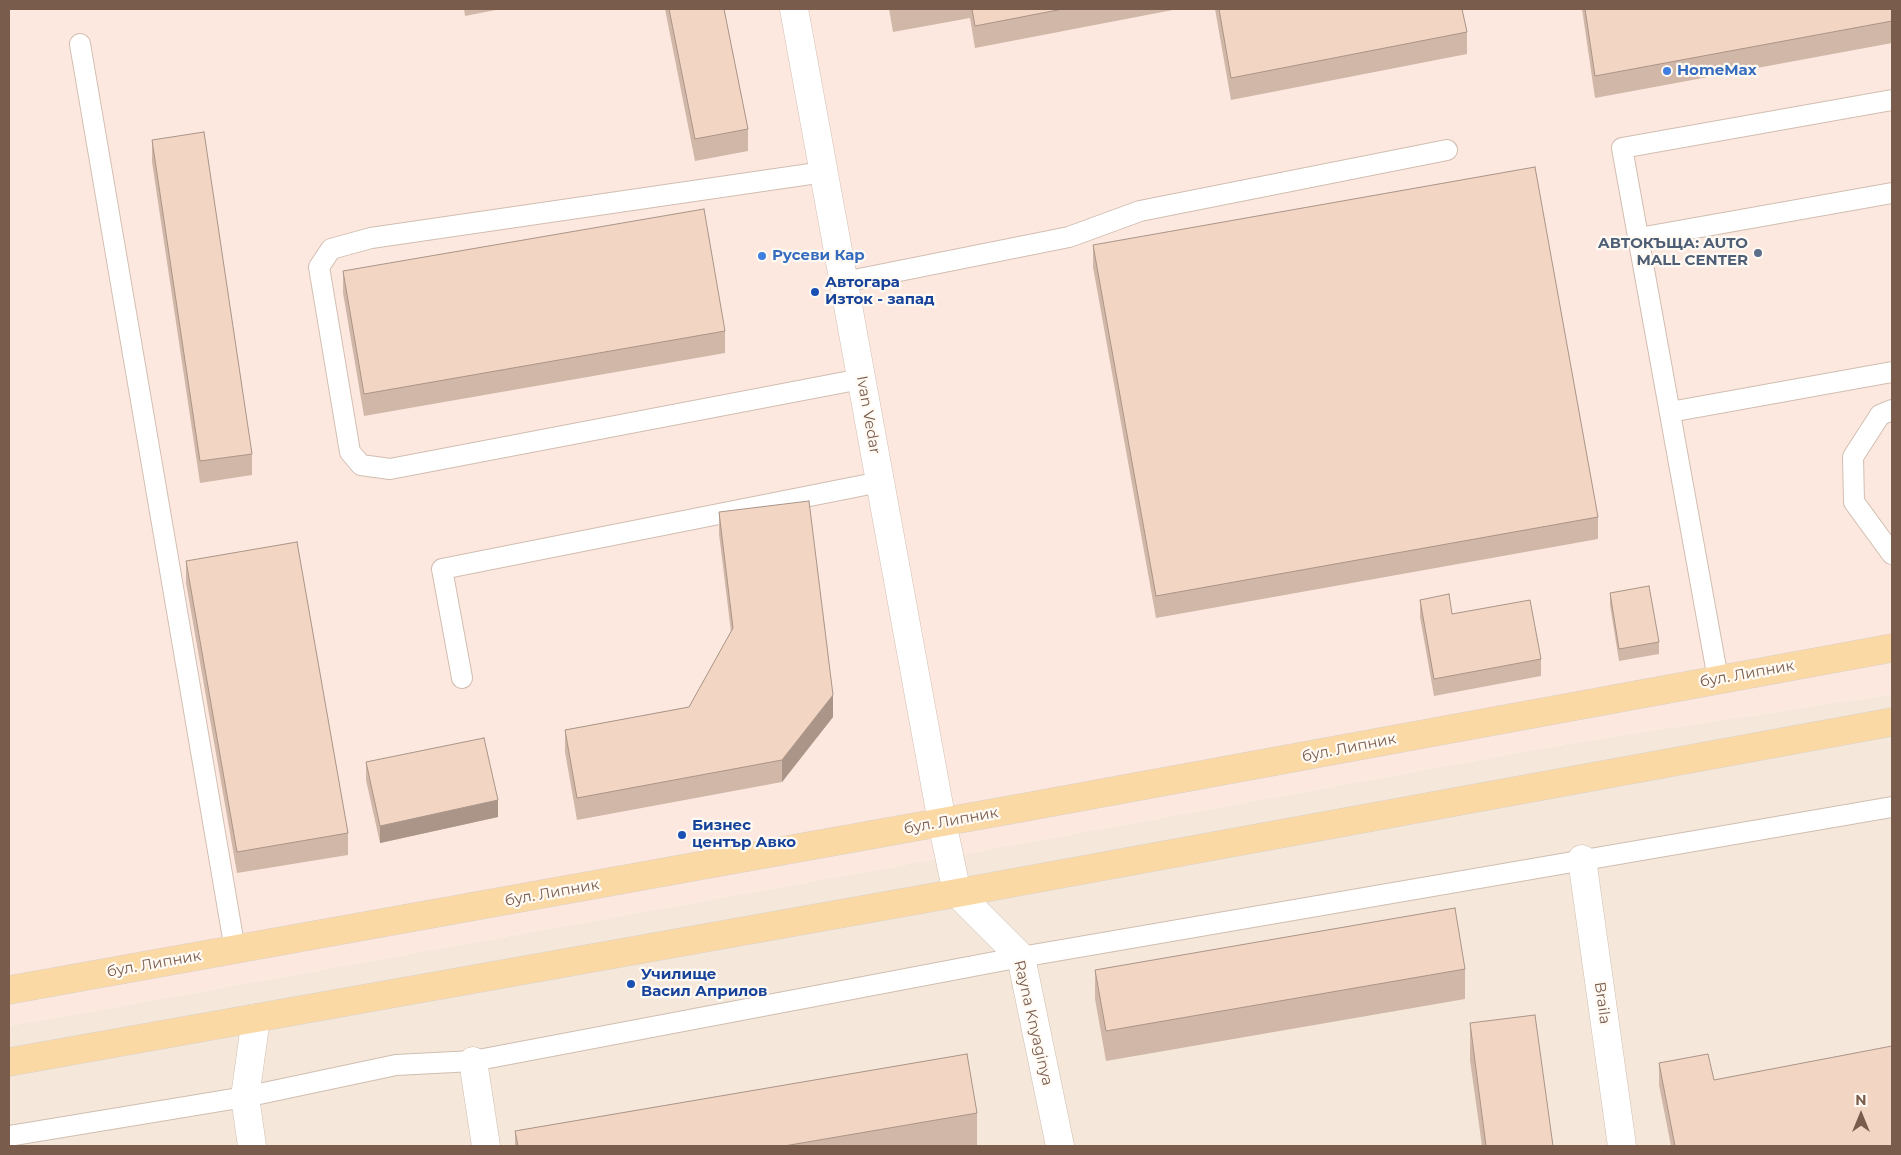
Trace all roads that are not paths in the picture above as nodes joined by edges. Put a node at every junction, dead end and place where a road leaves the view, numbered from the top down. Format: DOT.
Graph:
graph roads {
  1 [pos="794,9"];
  2 [pos="80,44"];
  3 [pos="1892,100"];
  4 [pos="1446,150"];
  5 [pos="824,172"];
  6 [pos="1892,193"];
  7 [pos="1639,238"];
  8 [pos="844,282"];
  9 [pos="1892,372"];
  10 [pos="861,379"];
  11 [pos="1892,410"];
  12 [pos="1670,412"];
  13 [pos="880,482"];
  14 [pos="1892,554"];
  15 [pos="1892,648"];
  16 [pos="462,678"];
  17 [pos="1718,679"];
  18 [pos="1891,723"];
  19 [pos="1892,807"];
  20 [pos="942,822"];
  21 [pos="1582,859"];
  22 [pos="957,894"];
  23 [pos="235,950"];
  24 [pos="1021,957"];
  25 [pos="9,990"];
  26 [pos="256,1018"];
  27 [pos="473,1060"];
  28 [pos="9,1062"];
  29 [pos="245,1097"];
  30 [pos="9,1136"];
  31 [pos="252,1146"];
  32 [pos="486,1146"];
  33 [pos="1060,1146"];
  34 [pos="1622,1146"];
  1 -- 5 [label="street, Ivan Vedar"];
  2 -- 23 [label="lane"];
  3 -- 7 [label="lane"];
  4 -- 8 [label="lane"];
  5 -- 8 [label="street, Ivan Vedar"];
  5 -- 10 [label="lane"];
  6 -- 7 [label="lane"];
  7 -- 12 [label="lane"];
  8 -- 10 [label="street, Ivan Vedar"];
  9 -- 12 [label="lane"];
  10 -- 13 [label="street, Ivan Vedar"];
  11 -- 14 [label="lane"];
  12 -- 17 [label="lane"];
  13 -- 16 [label="lane"];
  13 -- 20 [label="street, Ivan Vedar"];
  15 -- 17 [label="main road, бул. Липник"];
  17 -- 20 [label="main road, бул. Липник"];
  18 -- 22 [label="main road"];
  19 -- 21 [label="lane"];
  20 -- 22 [label="street, Ivan Vedar"];
  20 -- 23 [label="main road, бул. Липник"];
  21 -- 24 [label="lane"];
  21 -- 34 [label="street, Braila"];
  22 -- 24 [label="street, Rayna Knyaginya"];
  22 -- 26 [label="main road"];
  23 -- 25 [label="main road, бул. Липник"];
  24 -- 27 [label="lane"];
  24 -- 33 [label="street, Rayna Knyaginya"];
  26 -- 28 [label="main road"];
  26 -- 29 [label="street"];
  27 -- 29 [label="lane"];
  27 -- 32 [label="street"];
  29 -- 30 [label="lane"];
  29 -- 31 [label="street"];
}
